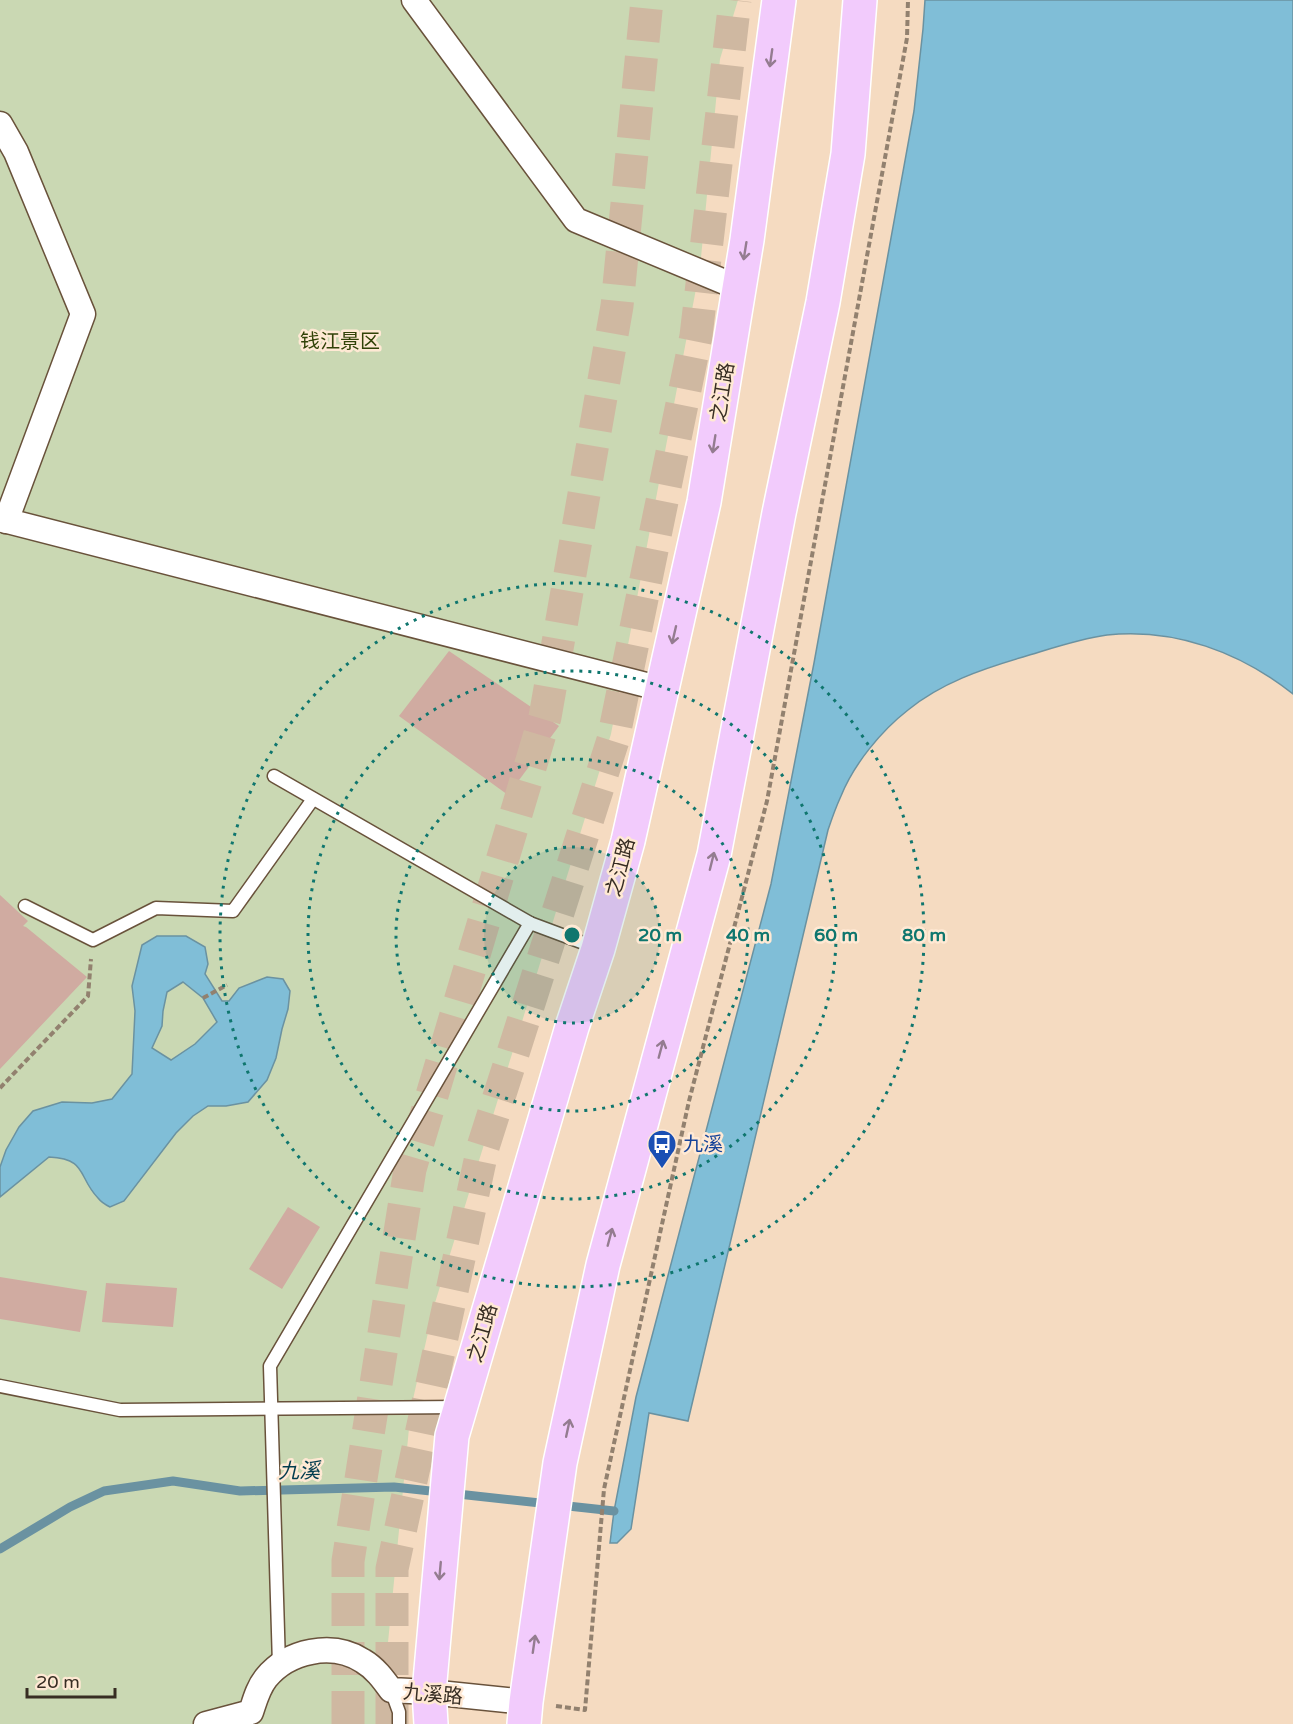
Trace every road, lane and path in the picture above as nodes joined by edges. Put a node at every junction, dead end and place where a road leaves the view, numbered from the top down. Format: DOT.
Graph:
graph roads {
  1 [pos="414,0"];
  2 [pos="779,0"];
  3 [pos="860,0"];
  4 [pos="0,124"];
  5 [pos="739,288"];
  6 [pos="3,520"];
  7 [pos="662,689"];
  8 [pos="274,776"];
  9 [pos="313,799"];
  10 [pos="25,906"];
  11 [pos="530,923"];
  12 [pos="93,940"];
  13 [pos="598,949"];
  14 [pos="227,985"];
  15 [pos="203,998"];
  16 [pos="0,1088"];
  17 [pos="0,1386"];
  18 [pos="460,1407"];
  19 [pos="279,1665"];
  20 [pos="392,1690"];
  21 [pos="430,1708"];
  22 [pos="525,1713"];
  23 [pos="251,1718"];
  24 [pos="206,1724"];
  25 [pos="399,1724"];
  1 -- 5 [label="street"];
  2 -- 5 [label="main road, 之江路, one-way"];
  22 -- 3 [label="main road, one-way"];
  4 -- 6 [label="street"];
  5 -- 7 [label="main road, 之江路, one-way"];
  6 -- 7 [label="street"];
  7 -- 13 [label="main road, 之江路"];
  8 -- 9 [label="lane"];
  9 -- 11 [label="lane"];
  9 -- 12 [label="lane"];
  10 -- 12 [label="lane"];
  11 -- 13 [label="lane"];
  11 -- 19 [label="lane"];
  12 -- 16 [label="path"];
  13 -- 18 [label="main road, 之江路"];
  14 -- 15 [label="path"];
  17 -- 18 [label="lane"];
  18 -- 21 [label="main road, 之江路, one-way"];
  19 -- 20 [label="street, 九溪路"];
  19 -- 23 [label="street, 九溪路"];
  20 -- 21 [label="street, 九溪路"];
  20 -- 25 [label="lane"];
  21 -- 22 [label="street, 九溪路"];
  23 -- 24 [label="street, 九溪路"];
}
